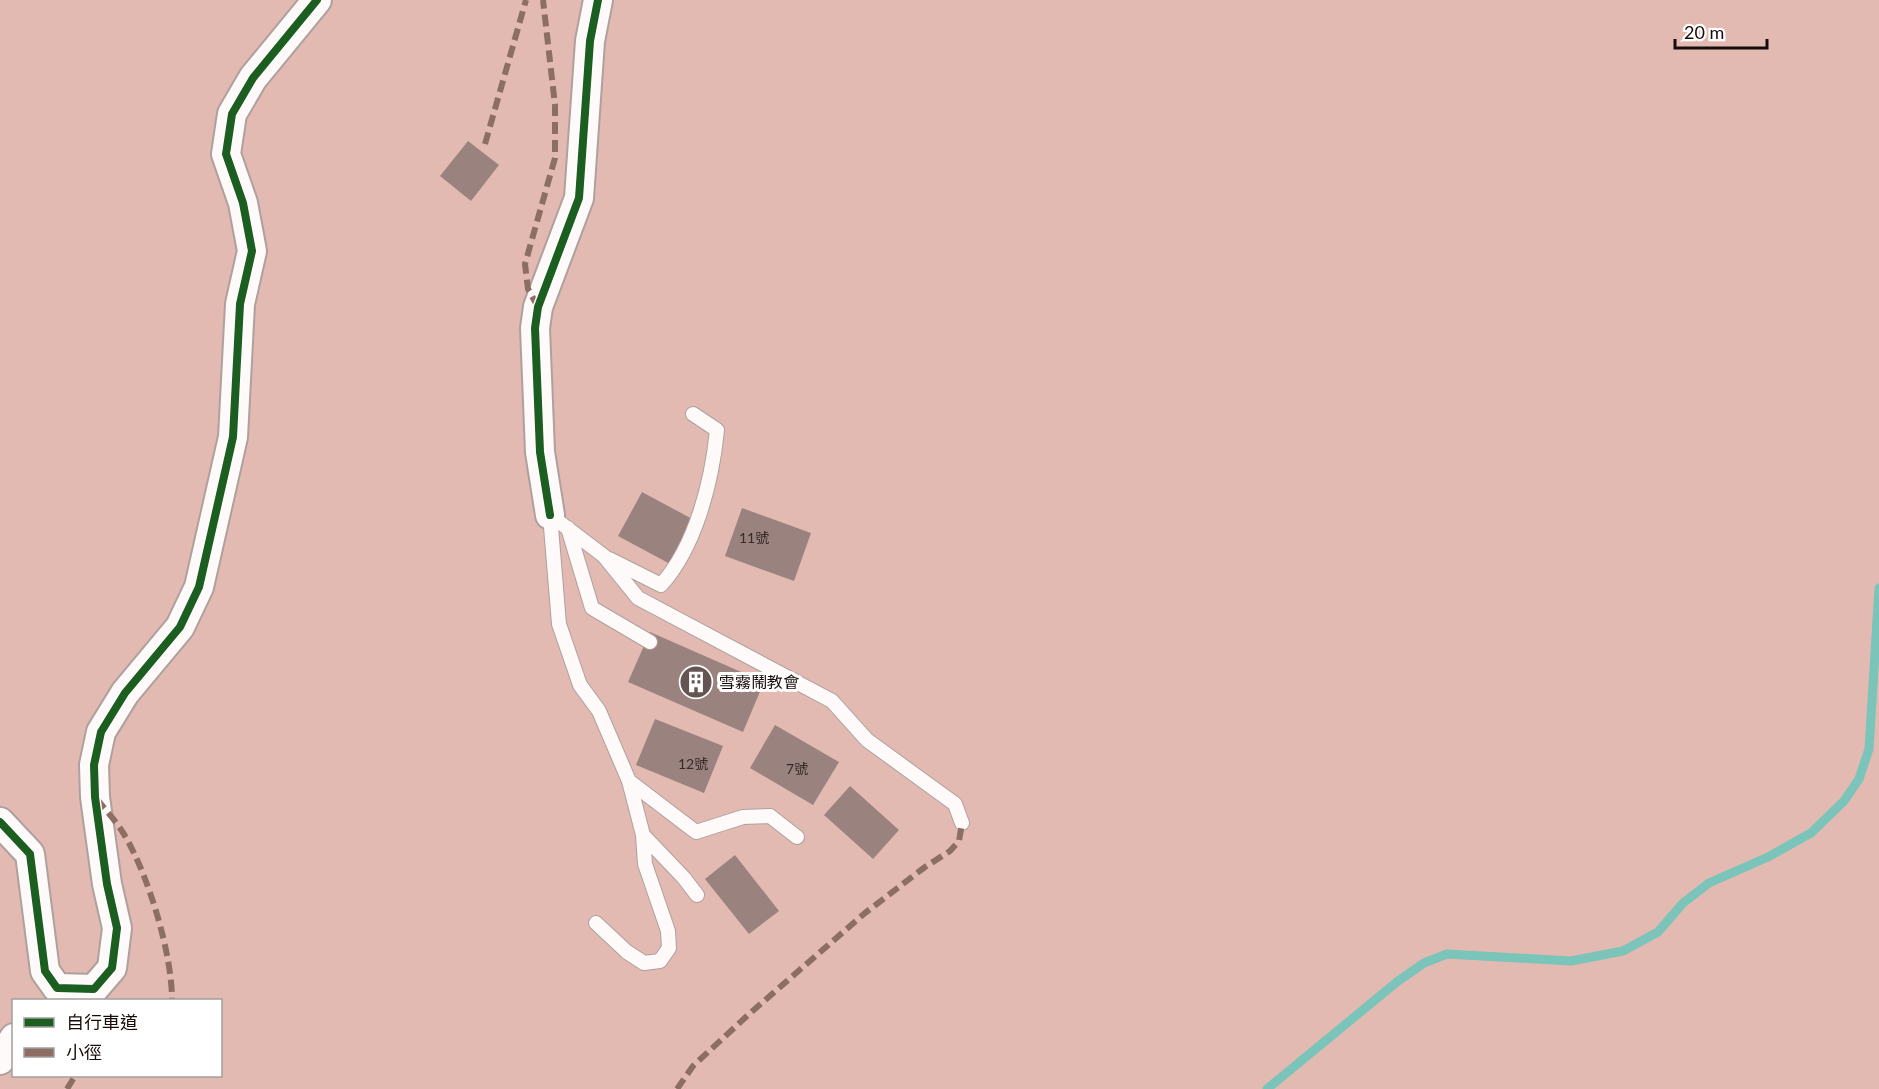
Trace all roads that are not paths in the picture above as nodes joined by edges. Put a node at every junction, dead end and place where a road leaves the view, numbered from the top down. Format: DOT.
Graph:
graph roads {
  1 [pos="317,0"];
  2 [pos="598,0"];
  3 [pos="693,414"];
  4 [pos="559,521"];
  5 [pos="604,556"];
  6 [pos="650,642"];
  7 [pos="629,781"];
  8 [pos="0,822"];
  9 [pos="962,823"];
  10 [pos="643,835"];
  11 [pos="797,837"];
  12 [pos="697,895"];
  13 [pos="596,923"];
  14 [pos="51,994"];
  15 [pos="12,1041"];
  16 [pos="0,1060"];
  1 -- 14 [label="street"];
  2 -- 4 [label="street"];
  3 -- 5 [label="lane"];
  4 -- 5 [label="lane"];
  4 -- 6 [label="lane"];
  4 -- 7 [label="lane"];
  5 -- 9 [label="lane"];
  7 -- 10 [label="lane"];
  7 -- 11 [label="lane"];
  8 -- 14 [label="street"];
  10 -- 12 [label="lane"];
  10 -- 13 [label="lane"];
  15 -- 16 [label="street"];
}
